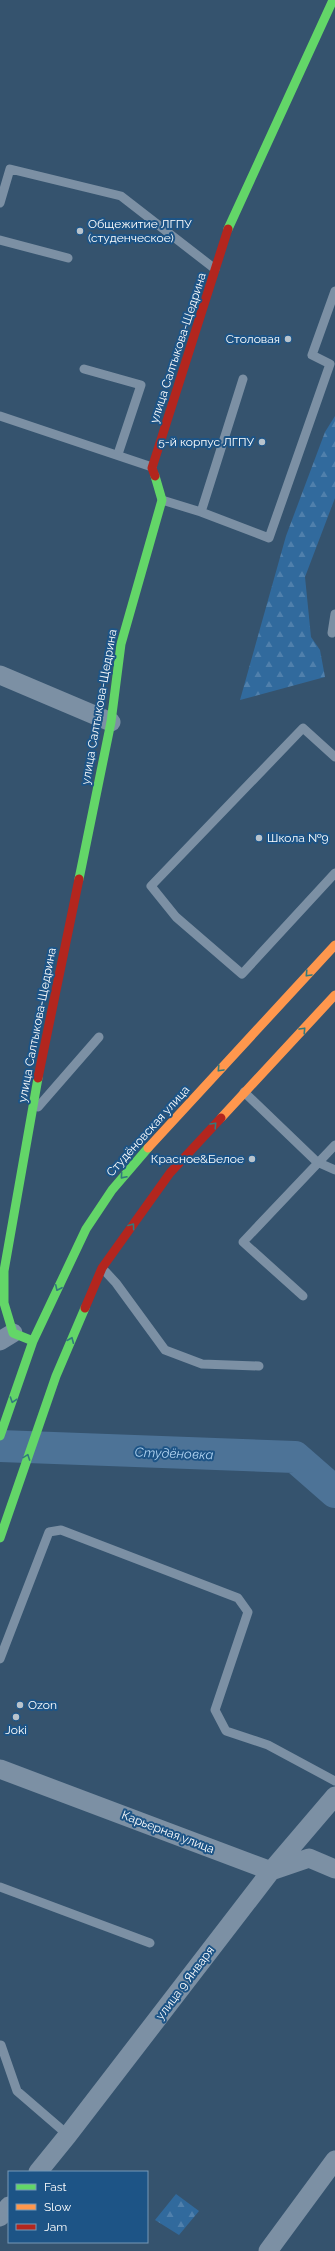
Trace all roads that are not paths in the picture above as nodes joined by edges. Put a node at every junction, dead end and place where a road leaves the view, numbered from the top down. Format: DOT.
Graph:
graph roads {
  1 [pos="333,0"];
  2 [pos="0,203"];
  3 [pos="0,240"];
  4 [pos="68,258"];
  5 [pos="216,270"];
  6 [pos="335,291"];
  7 [pos="84,369"];
  8 [pos="242,379"];
  9 [pos="0,416"];
  10 [pos="118,454"];
  11 [pos="152,468"];
  12 [pos="162,500"];
  13 [pos="201,512"];
  14 [pos="335,614"];
  15 [pos="332,633"];
  16 [pos="0,675"];
  17 [pos="111,722"];
  18 [pos="335,757"];
  19 [pos="335,873"];
  20 [pos="335,945"];
  21 [pos="335,995"];
  22 [pos="99,1037"];
  23 [pos="244,1092"];
  24 [pos="31,1115"];
  25 [pos="335,1145"];
  26 [pos="317,1162"];
  27 [pos="335,1170"];
  28 [pos="102,1268"];
  29 [pos="303,1296"];
  30 [pos="7,1337"];
  31 [pos="33,1341"];
  32 [pos="259,1366"];
  33 [pos="0,1436"];
  34 [pos="0,1538"];
  35 [pos="0,1659"];
  36 [pos="0,1769"];
  37 [pos="335,1781"];
  38 [pos="335,1796"];
  39 [pos="335,1869"];
  40 [pos="271,1870"];
  41 [pos="0,1887"];
  42 [pos="150,1943"];
  43 [pos="1,2045"];
  44 [pos="68,2135"];
  45 [pos="335,2160"];
  46 [pos="39,2171"];
  47 [pos="8,2207"];
  48 [pos="0,2217"];
  49 [pos="268,2251"];
  1 -- 5 [label="street, улица Салтыкова-Щедрина"];
  2 -- 5 [label="lane"];
  3 -- 4 [label="lane"];
  5 -- 11 [label="street, улица Салтыкова-Щедрина"];
  6 -- 13 [label="lane"];
  7 -- 10 [label="lane"];
  8 -- 13 [label="lane"];
  9 -- 10 [label="lane"];
  10 -- 11 [label="lane"];
  11 -- 12 [label="street"];
  12 -- 13 [label="lane"];
  12 -- 17 [label="street, улица Салтыкова-Щедрина"];
  14 -- 15 [label="lane"];
  16 -- 17 [label="street"];
  17 -- 24 [label="street, улица Салтыкова-Щедрина"];
  18 -- 19 [label="lane"];
  20 -- 31 [label="street, Студёновская улица, one-way"];
  23 -- 21 [label="street, one-way"];
  22 -- 24 [label="lane"];
  23 -- 26 [label="lane"];
  28 -- 23 [label="street, one-way"];
  24 -- 30 [label="street, улица Салтыкова-Щедрина"];
  25 -- 26 [label="lane"];
  26 -- 27 [label="lane"];
  26 -- 29 [label="lane"];
  28 -- 32 [label="lane"];
  34 -- 28 [label="street, one-way"];
  30 -- 31 [label="street, улица Салтыкова-Щедрина"];
  31 -- 33 [label="street, Студёновская улица, one-way"];
  35 -- 37 [label="lane"];
  36 -- 40 [label="street, Карьерная улица"];
  38 -- 40 [label="street, улица 9 Января"];
  39 -- 40 [label="street"];
  40 -- 44 [label="street, улица 9 Января"];
  41 -- 42 [label="lane"];
  43 -- 44 [label="lane"];
  44 -- 46 [label="street, улица 9 Января"];
  45 -- 49 [label="street"];
  47 -- 48 [label="street"];
}
